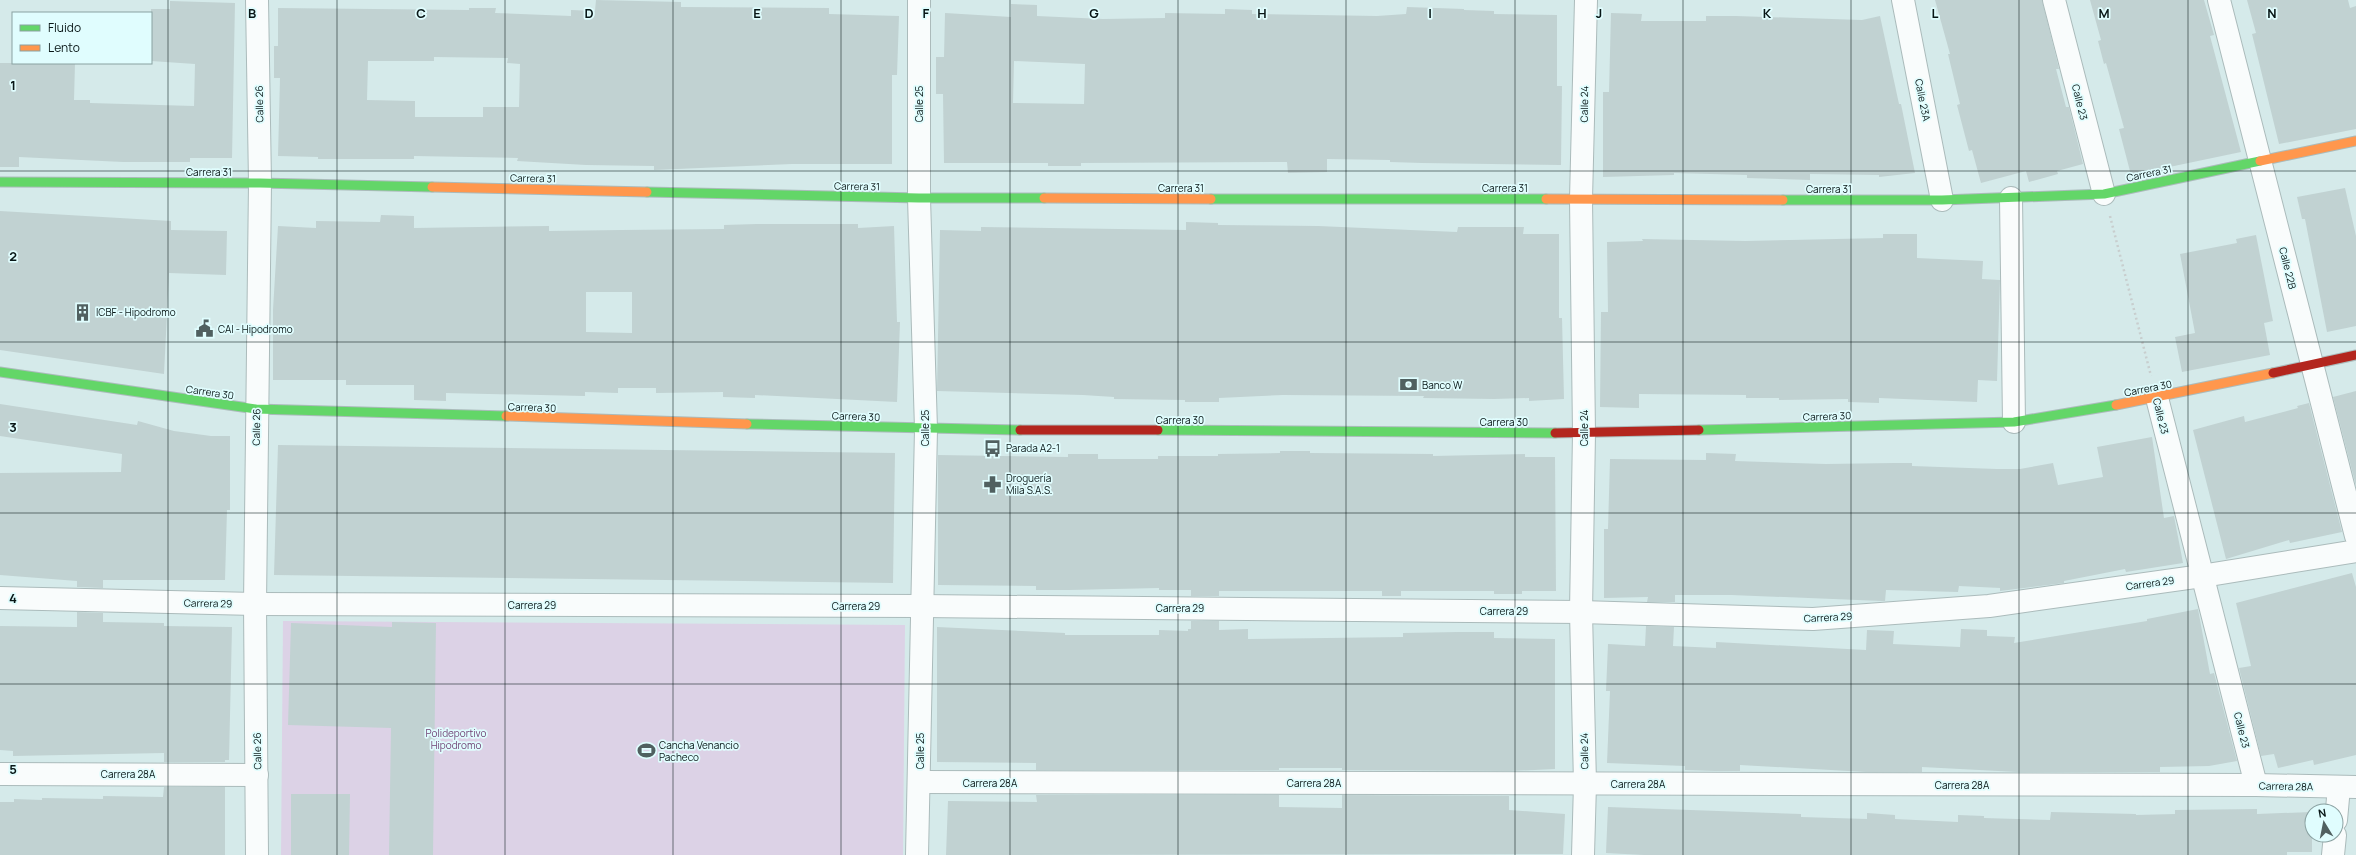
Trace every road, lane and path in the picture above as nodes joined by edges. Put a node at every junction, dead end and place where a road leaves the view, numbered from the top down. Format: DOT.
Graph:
graph roads {
  1 [pos="257,0"];
  2 [pos="919,0"];
  3 [pos="1586,0"];
  4 [pos="1904,0"];
  5 [pos="2054,0"];
  6 [pos="2219,0"];
  7 [pos="2356,141"];
  8 [pos="2261,161"];
  9 [pos="0,182"];
  10 [pos="260,183"];
  11 [pos="2104,194"];
  12 [pos="919,198"];
  13 [pos="2011,198"];
  14 [pos="1581,199"];
  15 [pos="1942,200"];
  16 [pos="2356,355"];
  17 [pos="2313,364"];
  18 [pos="0,372"];
  19 [pos="2157,398"];
  20 [pos="256,410"];
  21 [pos="2014,422"];
  22 [pos="926,429"];
  23 [pos="1584,433"];
  24 [pos="2356,536"];
  25 [pos="2356,551"];
  26 [pos="2202,576"];
  27 [pos="0,598"];
  28 [pos="255,604"];
  29 [pos="921,606"];
  30 [pos="1581,612"];
  31 [pos="0,774"];
  32 [pos="257,775"];
  33 [pos="920,782"];
  34 [pos="1585,784"];
  35 [pos="2256,785"];
  36 [pos="2347,787"];
  37 [pos="2342,803"];
  38 [pos="2334,843"];
  39 [pos="256,855"];
  40 [pos="917,855"];
  41 [pos="1583,855"];
  42 [pos="2333,855"];
  1 -- 10 [label="street, Calle 26"];
  2 -- 12 [label="street, Calle 25"];
  3 -- 14 [label="street, Calle 24"];
  4 -- 15 [label="street, Calle 23A"];
  5 -- 11 [label="street, Calle 23"];
  6 -- 8 [label="street, Calle 22B"];
  7 -- 8 [label="street, Carrera 31"];
  8 -- 11 [label="street, Carrera 31"];
  8 -- 17 [label="street, Calle 22B"];
  9 -- 10 [label="street, Carrera 31"];
  10 -- 12 [label="street, Carrera 31"];
  10 -- 20 [label="street, Calle 26"];
  11 -- 13 [label="street, Carrera 31"];
  11 -- 19 [label="path, Calle 23"];
  12 -- 14 [label="street, Carrera 31"];
  12 -- 22 [label="street, Calle 25"];
  13 -- 15 [label="street, Carrera 31"];
  13 -- 21 [label="street"];
  14 -- 15 [label="street, Carrera 31"];
  14 -- 23 [label="street, Calle 24"];
  16 -- 17 [label="street, Carrera 30"];
  17 -- 19 [label="street, Carrera 30"];
  17 -- 24 [label="street, Calle 22B"];
  18 -- 20 [label="street, Carrera 30"];
  19 -- 21 [label="street, Carrera 30"];
  19 -- 26 [label="street, Calle 23"];
  20 -- 22 [label="street, Carrera 30"];
  20 -- 28 [label="street, Calle 26"];
  21 -- 23 [label="street, Carrera 30"];
  22 -- 23 [label="street, Carrera 30"];
  22 -- 29 [label="street, Calle 25"];
  23 -- 30 [label="street, Calle 24"];
  25 -- 26 [label="street, Carrera 29"];
  26 -- 30 [label="street, Carrera 29"];
  26 -- 35 [label="street, Calle 23"];
  27 -- 28 [label="street, Carrera 29"];
  28 -- 29 [label="street, Carrera 29"];
  28 -- 32 [label="street, Calle 26"];
  29 -- 30 [label="street, Carrera 29"];
  29 -- 33 [label="street, Calle 25"];
  30 -- 34 [label="street, Calle 24"];
  31 -- 32 [label="street, Carrera 28A"];
  32 -- 39 [label="street, Calle 26"];
  33 -- 34 [label="street, Carrera 28A"];
  33 -- 40 [label="street, Calle 25"];
  34 -- 35 [label="street, Carrera 28A"];
  34 -- 41 [label="street, Calle 24"];
  35 -- 36 [label="street, Carrera 28A"];
  36 -- 37 [label="street"];
  38 -- 42 [label="street"];
}
